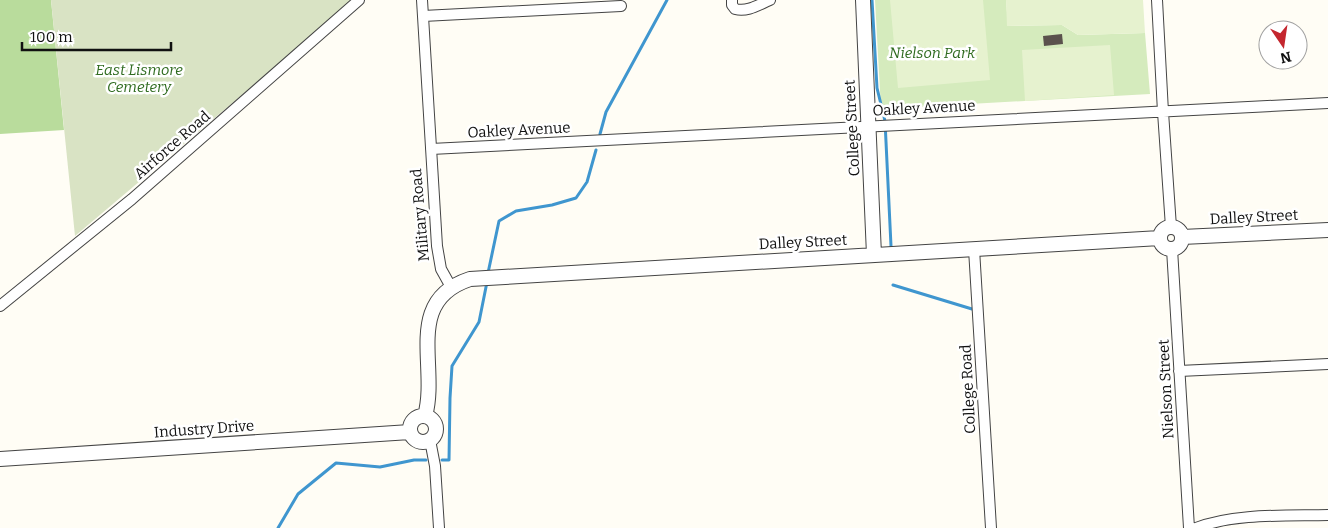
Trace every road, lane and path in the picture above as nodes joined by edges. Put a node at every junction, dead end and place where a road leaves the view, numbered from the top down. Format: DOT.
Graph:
graph roads {
  1 [pos="359,0"];
  2 [pos="422,0"];
  3 [pos="732,0"];
  4 [pos="770,0"];
  5 [pos="863,0"];
  6 [pos="1157,0"];
  7 [pos="621,6"];
  8 [pos="423,16"];
  9 [pos="1328,103"];
  10 [pos="1162,112"];
  11 [pos="880,126"];
  12 [pos="432,149"];
  13 [pos="1170,227"];
  14 [pos="1328,230"];
  15 [pos="1160,238"];
  16 [pos="1182,238"];
  17 [pos="974,249"];
  18 [pos="1172,249"];
  19 [pos="886,254"];
  20 [pos="450,287"];
  21 [pos="0,306"];
  22 [pos="1328,364"];
  23 [pos="1180,371"];
  24 [pos="425,416"];
  25 [pos="410,432"];
  26 [pos="430,440"];
  27 [pos="0,459"];
  28 [pos="1328,515"];
  29 [pos="440,528"];
  30 [pos="991,528"];
  31 [pos="1189,528"];
  32 [pos="1196,528"];
  1 -- 21 [label="street, Airforce Road"];
  2 -- 8 [label="street, Military Road"];
  3 -- 4 [label="street"];
  5 -- 11 [label="street, College Street"];
  6 -- 10 [label="street"];
  7 -- 8 [label="street"];
  8 -- 12 [label="street, Military Road"];
  9 -- 10 [label="street, Oakley Avenue"];
  10 -- 11 [label="street, Oakley Avenue"];
  10 -- 13 [label="street"];
  11 -- 12 [label="street, Oakley Avenue"];
  11 -- 19 [label="street, College Street"];
  12 -- 20 [label="street, Military Road"];
  13 -- 15 [label="street"];
  13 -- 16 [label="street"];
  14 -- 16 [label="street, Dalley Street"];
  15 -- 17 [label="street, Dalley Street"];
  15 -- 18 [label="street"];
  16 -- 18 [label="street"];
  17 -- 19 [label="street, Dalley Street"];
  17 -- 30 [label="street, College Road"];
  18 -- 23 [label="street, Nielson Street"];
  19 -- 20 [label="street, Dalley Street"];
  20 -- 24 [label="street"];
  22 -- 23 [label="street"];
  23 -- 31 [label="street, Nielson Street"];
  24 -- 25 [label="street"];
  24 -- 26 [label="street"];
  25 -- 26 [label="street"];
  25 -- 27 [label="street, Industry Drive"];
  26 -- 29 [label="street"];
  28 -- 32 [label="street"];
}
